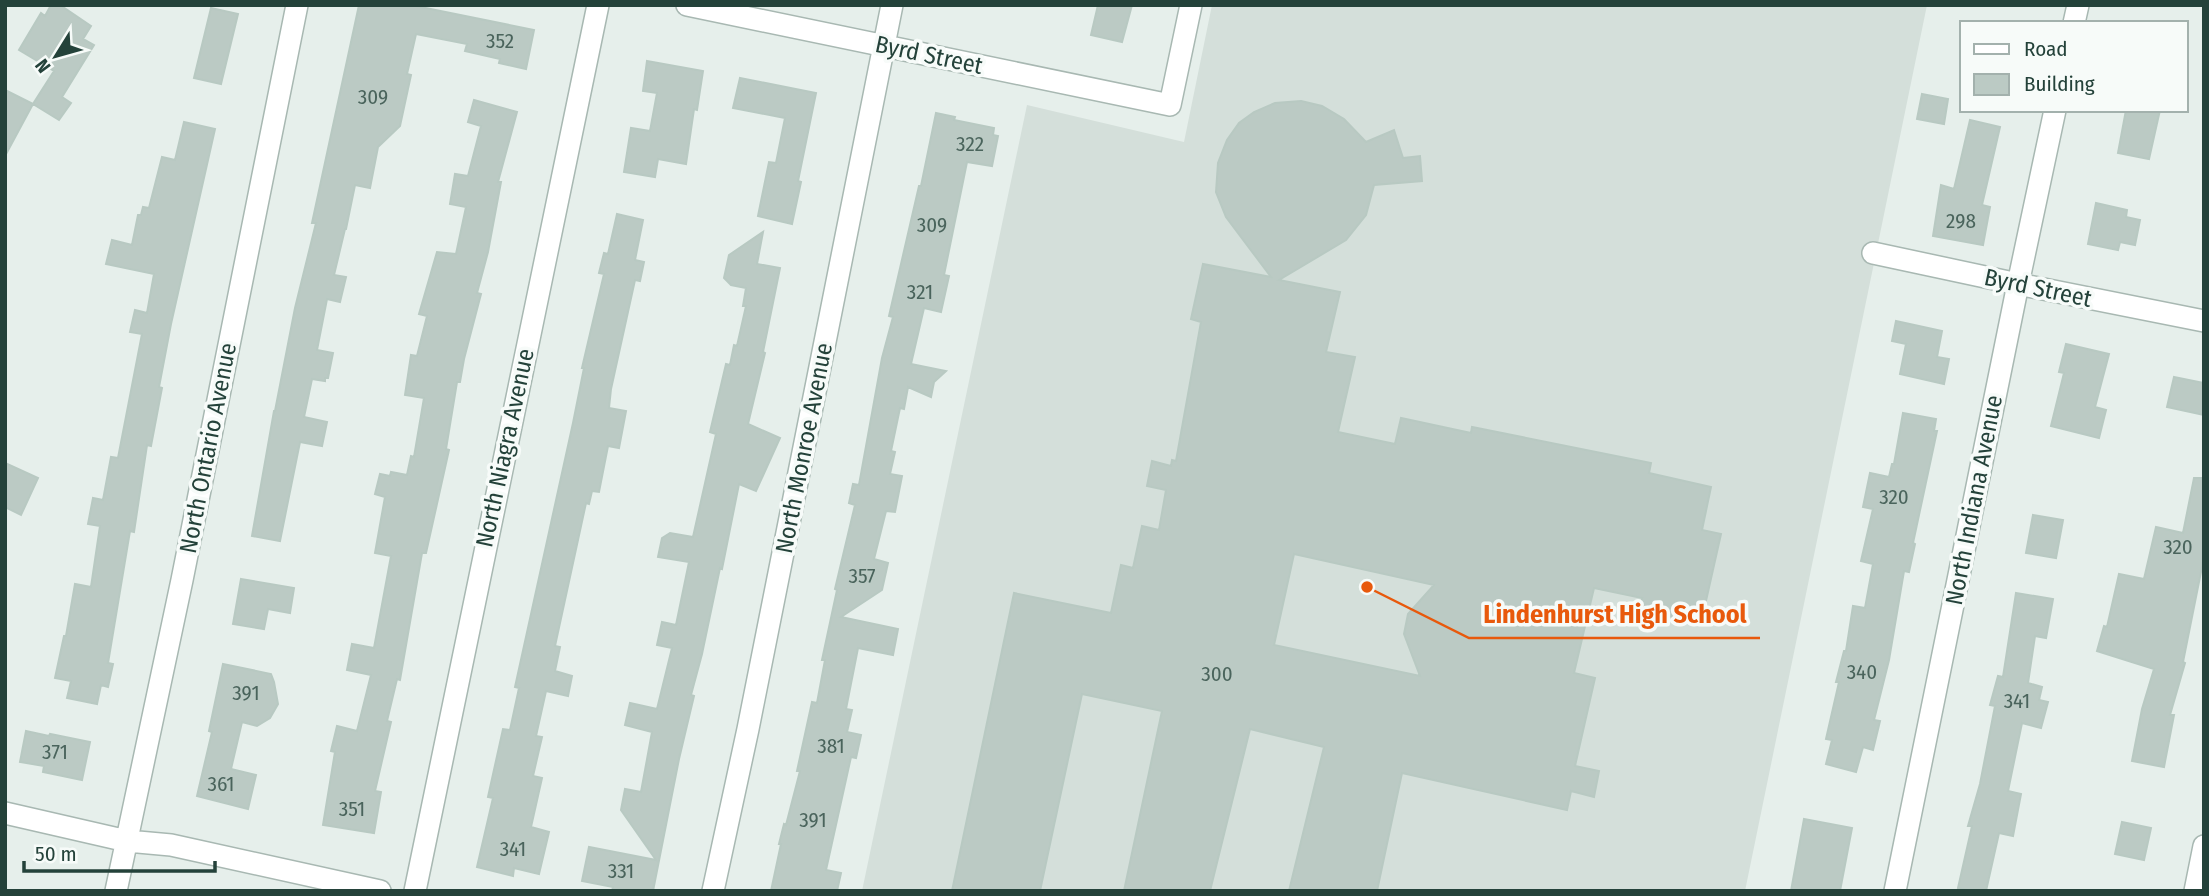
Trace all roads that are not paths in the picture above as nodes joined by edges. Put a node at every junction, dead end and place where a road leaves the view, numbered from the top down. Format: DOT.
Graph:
graph roads {
  1 [pos="297,5"];
  2 [pos="598,5"];
  3 [pos="687,5"];
  4 [pos="892,5"];
  5 [pos="1191,5"];
  6 [pos="884,45"];
  7 [pos="2055,112"];
  8 [pos="1873,253"];
  9 [pos="2018,284"];
  10 [pos="2204,321"];
  11 [pos="5,813"];
  12 [pos="127,841"];
  13 [pos="2204,846"];
  14 [pos="116,891"];
  15 [pos="380,891"];
  16 [pos="415,891"];
  17 [pos="713,891"];
  18 [pos="1895,891"];
  19 [pos="2194,891"];
  1 -- 12 [label="street, North Ontario Avenue"];
  2 -- 16 [label="street, North Niagra Avenue"];
  3 -- 6 [label="street, Byrd Street"];
  4 -- 6 [label="street, North Monroe Avenue"];
  5 -- 6 [label="street, Byrd Street"];
  6 -- 17 [label="street, North Monroe Avenue"];
  7 -- 9 [label="street, North Indiana Avenue"];
  8 -- 9 [label="street, Byrd Street"];
  9 -- 10 [label="street, Byrd Street"];
  9 -- 18 [label="street, North Indiana Avenue"];
  11 -- 12 [label="street"];
  12 -- 14 [label="street, North Ontario Avenue"];
  12 -- 15 [label="street"];
  13 -- 19 [label="street"];
}
